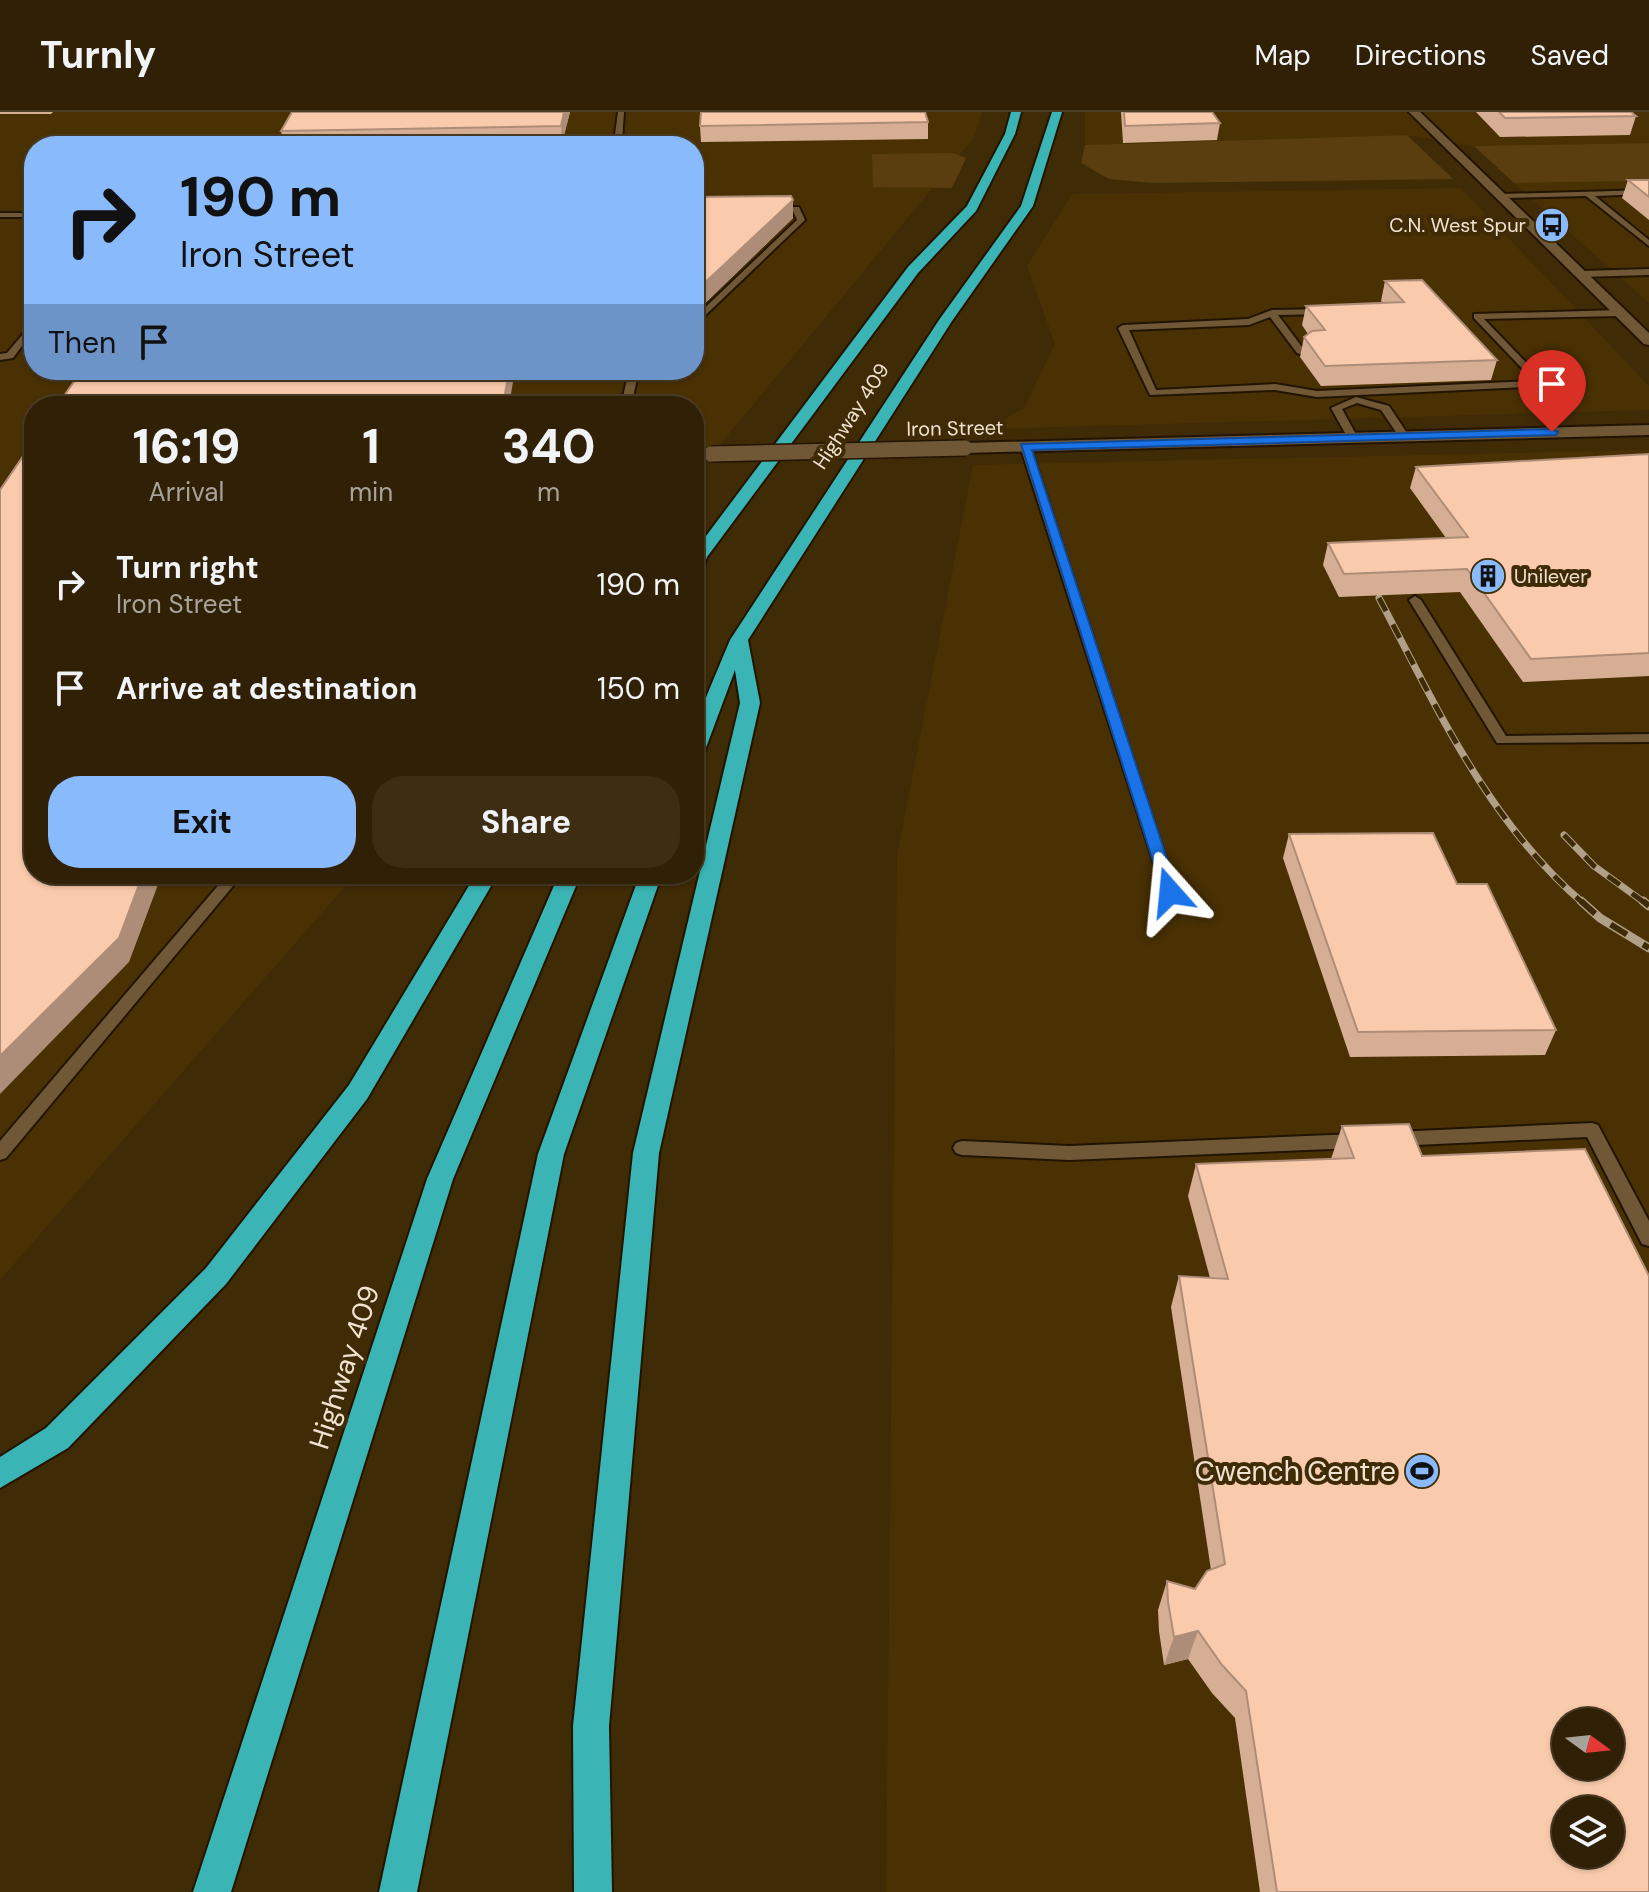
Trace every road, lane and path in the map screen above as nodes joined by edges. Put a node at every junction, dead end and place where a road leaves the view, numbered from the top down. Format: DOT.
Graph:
graph roads {
  1 [pos="621,112"];
  2 [pos="1016,112"];
  3 [pos="1057,112"];
  4 [pos="1414,112"];
  5 [pos="619,136"];
  6 [pos="1649,192"];
  7 [pos="1588,194"];
  8 [pos="1501,196"];
  9 [pos="767,209"];
  10 [pos="0,215"];
  11 [pos="24,215"];
  12 [pos="1649,244"];
  13 [pos="1649,272"];
  14 [pos="1581,274"];
  15 [pos="1331,311"];
  16 [pos="704,313"];
  17 [pos="1272,313"];
  18 [pos="1621,313"];
  19 [pos="24,335"];
  20 [pos="1649,341"];
  21 [pos="1300,351"];
  22 [pos="5,356"];
  23 [pos="0,368"];
  24 [pos="1354,396"];
  25 [pos="1649,430"];
  26 [pos="1404,436"];
  27 [pos="1353,438"];
  28 [pos="1025,446"];
  29 [pos="704,454"];
  30 [pos="704,553"];
  31 [pos="1415,600"];
  32 [pos="739,640"];
  33 [pos="704,725"];
  34 [pos="1649,738"];
  35 [pos="228,884"];
  36 [pos="481,884"];
  37 [pos="566,884"];
  38 [pos="647,884"];
  39 [pos="1170,892"];
  40 [pos="962,1148"];
  41 [pos="0,1153"];
  42 [pos="1649,1239"];
  43 [pos="0,1474"];
  44 [pos="212,1892"];
  45 [pos="398,1892"];
  46 [pos="593,1892"];
  1 -- 5 [label="lane"];
  2 -- 30 [label="highway, Highway 409"];
  3 -- 32 [label="highway, Highway 409"];
  4 -- 8 [label="street"];
  6 -- 7 [label="lane"];
  7 -- 8 [label="lane"];
  7 -- 12 [label="lane"];
  8 -- 14 [label="street"];
  9 -- 16 [label="lane"];
  10 -- 11 [label="lane"];
  13 -- 14 [label="lane"];
  14 -- 18 [label="street"];
  15 -- 17 [label="lane"];
  17 -- 21 [label="lane"];
  17 -- 24 [label="lane"];
  18 -- 20 [label="street"];
  18 -- 24 [label="lane"];
  19 -- 22 [label="lane"];
  22 -- 23 [label="lane"];
  24 -- 26 [label="lane"];
  24 -- 27 [label="lane"];
  25 -- 26 [label="street, Iron Street"];
  26 -- 27 [label="street, Iron Street"];
  27 -- 28 [label="street, Iron Street"];
  28 -- 29 [label="street, Iron Street, bridge"];
  28 -- 39 [label="lane"];
  31 -- 34 [label="lane"];
  32 -- 33 [label="highway, Highway 409"];
  32 -- 46 [label="highway"];
  35 -- 41 [label="lane"];
  36 -- 43 [label="highway"];
  37 -- 44 [label="highway, Highway 409"];
  38 -- 45 [label="highway"];
  40 -- 42 [label="lane"];
}
